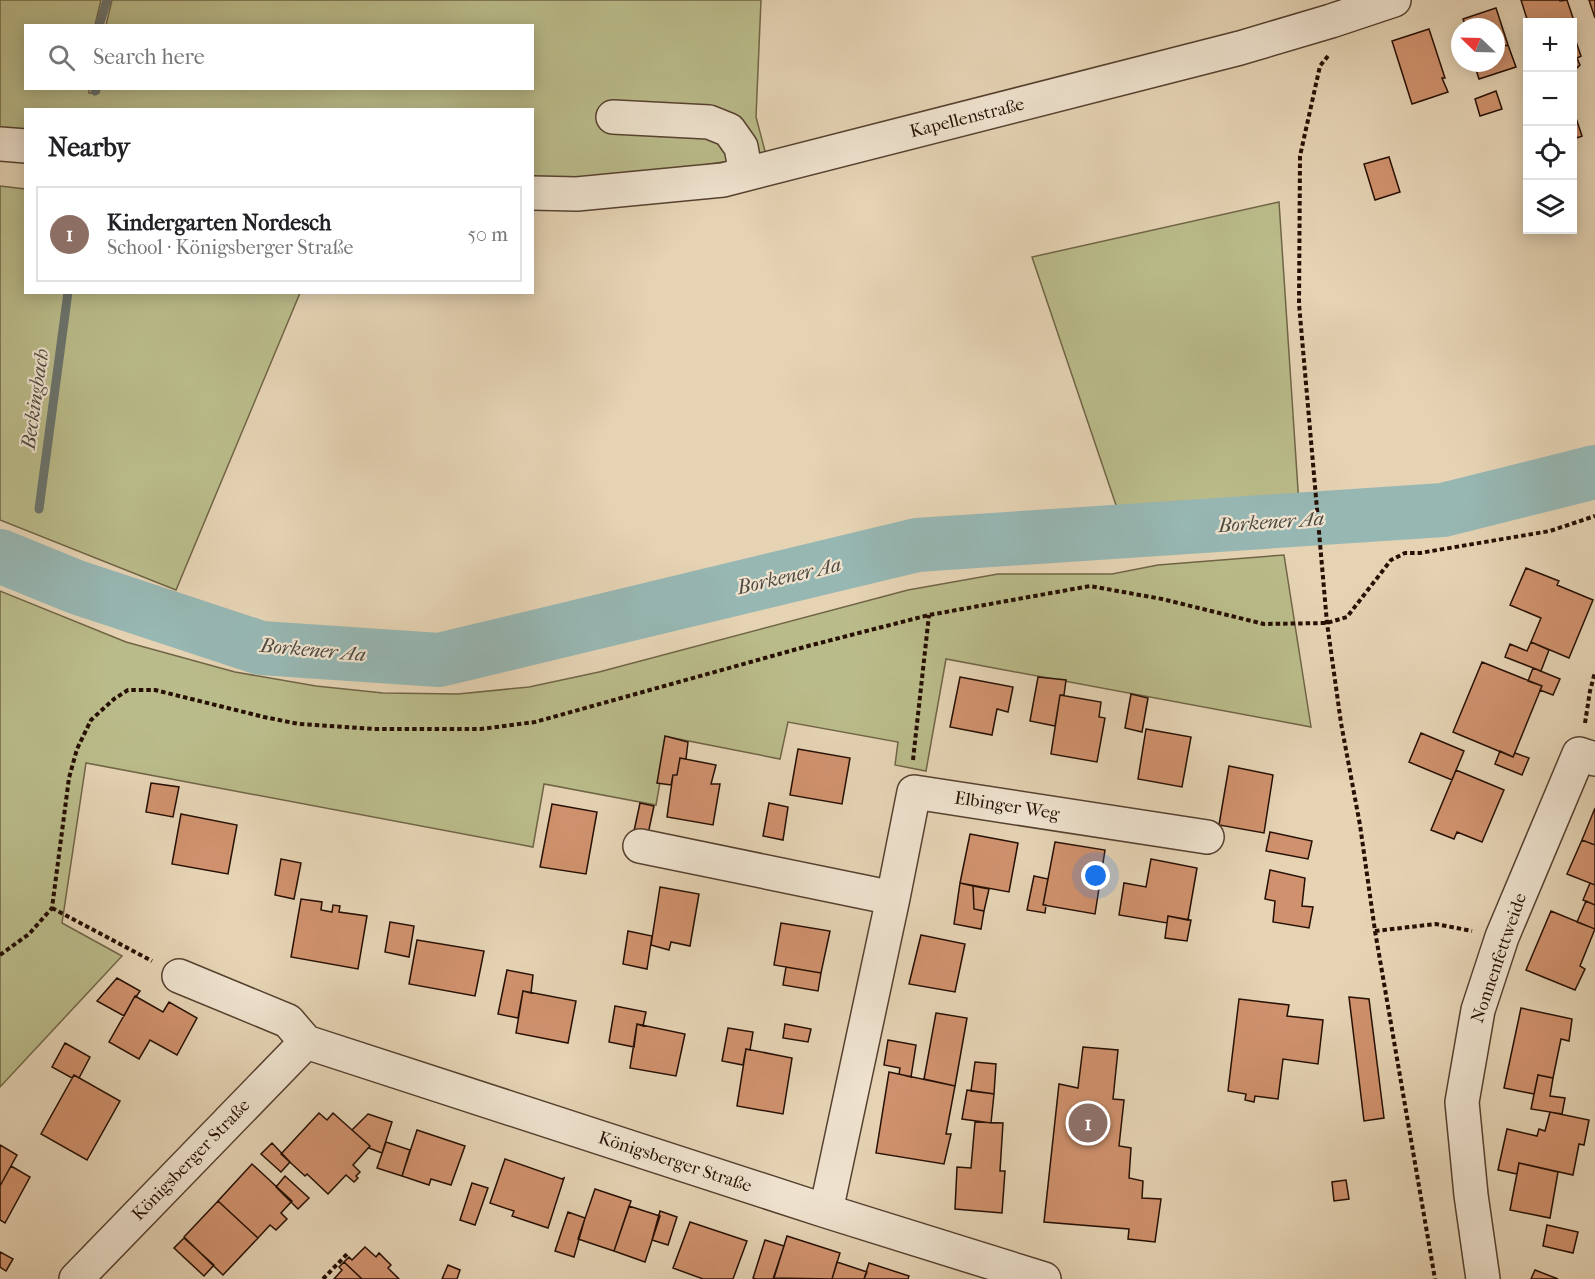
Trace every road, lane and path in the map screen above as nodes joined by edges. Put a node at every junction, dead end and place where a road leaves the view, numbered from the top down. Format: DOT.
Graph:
graph roads {
  1 [pos="1394,0"];
  2 [pos="1320,66"];
  3 [pos="613,117"];
  4 [pos="0,144"];
  5 [pos="24,146"];
  6 [pos="746,174"];
  7 [pos="534,193"];
  8 [pos="1595,516"];
  9 [pos="929,615"];
  10 [pos="1327,623"];
  11 [pos="1595,672"];
  12 [pos="1587,756"];
  13 [pos="914,792"];
  14 [pos="1207,837"];
  15 [pos="640,846"];
  16 [pos="893,898"];
  17 [pos="52,908"];
  18 [pos="1375,931"];
  19 [pos="1502,937"];
  20 [pos="0,955"];
  21 [pos="179,976"];
  22 [pos="306,1042"];
  23 [pos="826,1211"];
  24 [pos="349,1252"];
  25 [pos="984,1270"];
  26 [pos="76,1279"];
  27 [pos="323,1279"];
  28 [pos="1044,1279"];
  29 [pos="1435,1279"];
  30 [pos="1483,1279"];
  1 -- 6 [label="street, Kapellenstraße"];
  2 -- 10 [label="path"];
  3 -- 6 [label="street"];
  4 -- 5 [label="street"];
  6 -- 7 [label="street, Kapellenstraße"];
  8 -- 10 [label="path"];
  9 -- 10 [label="path"];
  9 -- 13 [label="path"];
  9 -- 17 [label="path"];
  10 -- 18 [label="path"];
  11 -- 12 [label="path"];
  12 -- 19 [label="street, Nonnenfettweide"];
  13 -- 14 [label="street, Elbinger Weg"];
  13 -- 16 [label="street"];
  15 -- 16 [label="street"];
  16 -- 23 [label="street"];
  17 -- 20 [label="path"];
  17 -- 21 [label="path"];
  18 -- 19 [label="path"];
  18 -- 29 [label="path"];
  19 -- 30 [label="street, Nonnenfettweide"];
  21 -- 22 [label="street, Königsberger Straße"];
  22 -- 23 [label="street, Königsberger Straße"];
  22 -- 26 [label="street, Königsberger Straße"];
  23 -- 25 [label="street, Königsberger Straße"];
  24 -- 27 [label="path"];
  25 -- 28 [label="street, Königsberger Straße"];
}
